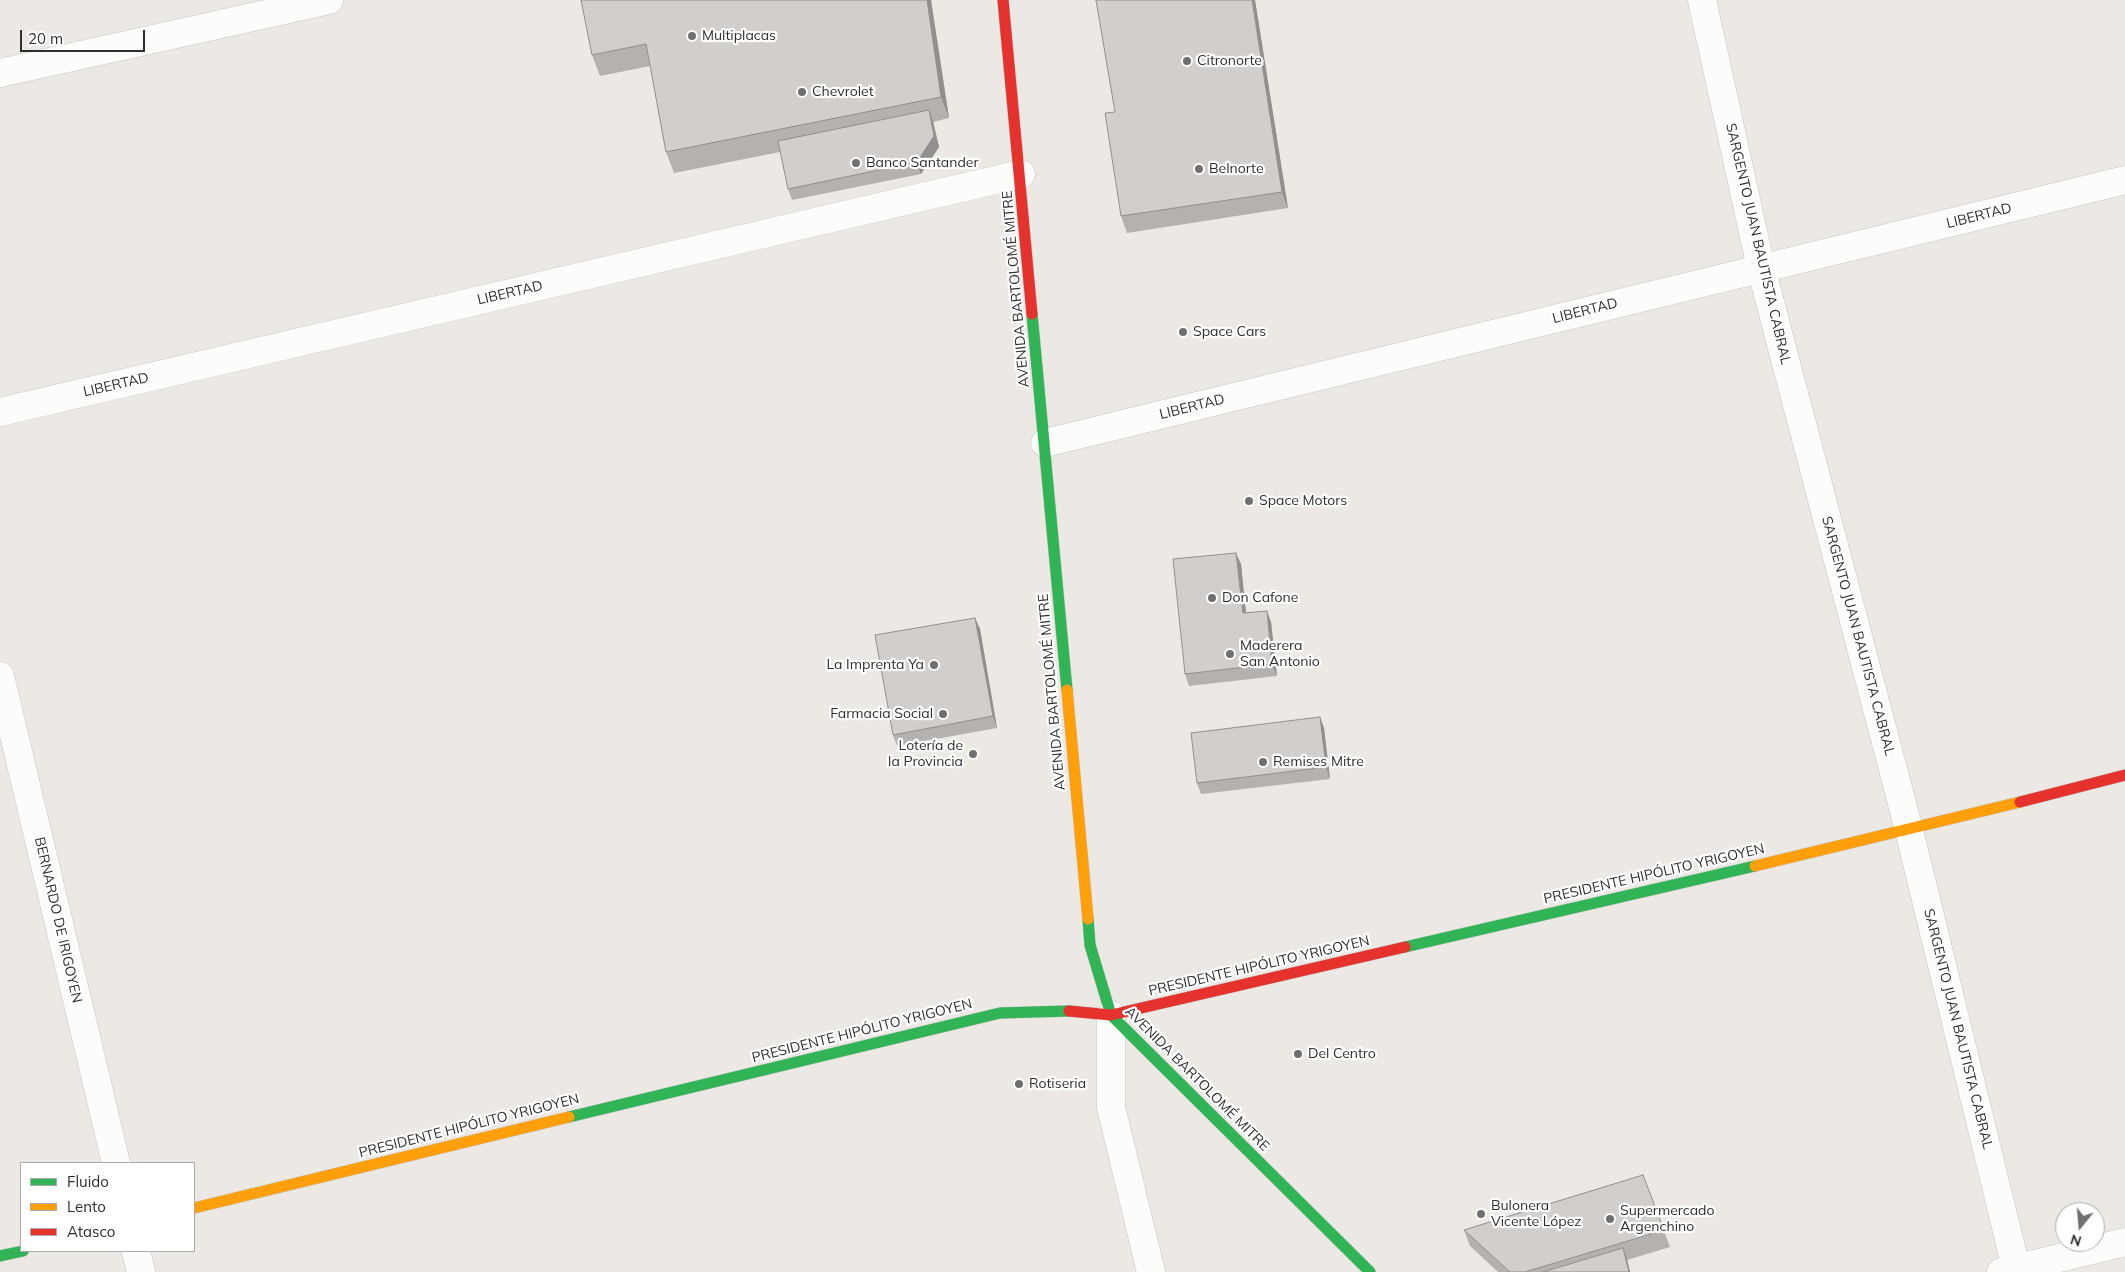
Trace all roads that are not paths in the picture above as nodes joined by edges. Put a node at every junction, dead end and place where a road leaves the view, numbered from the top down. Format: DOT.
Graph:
graph roads {
  1 [pos="329,0"];
  2 [pos="1004,0"];
  3 [pos="1702,0"];
  4 [pos="0,73"];
  5 [pos="1021,174"];
  6 [pos="2125,180"];
  7 [pos="1761,268"];
  8 [pos="0,412"];
  9 [pos="1046,443"];
  10 [pos="0,676"];
  11 [pos="2125,775"];
  12 [pos="1910,830"];
  13 [pos="1111,1015"];
  14 [pos="116,1162"];
  15 [pos="195,1208"];
  16 [pos="2125,1242"];
  17 [pos="20,1252"];
  18 [pos="136,1252"];
  19 [pos="0,1256"];
  20 [pos="2012,1271"];
  21 [pos="142,1272"];
  22 [pos="1150,1272"];
  23 [pos="1370,1272"];
  1 -- 4 [label="street"];
  2 -- 5 [label="street, AVENIDA BARTOLOMÉ MITRE"];
  3 -- 7 [label="street, SARGENTO JUAN BAUTISTA CABRAL"];
  5 -- 8 [label="street, LIBERTAD"];
  5 -- 9 [label="street, AVENIDA BARTOLOMÉ MITRE"];
  6 -- 7 [label="street, LIBERTAD"];
  7 -- 9 [label="street, LIBERTAD"];
  7 -- 12 [label="street, SARGENTO JUAN BAUTISTA CABRAL"];
  9 -- 13 [label="street, AVENIDA BARTOLOMÉ MITRE"];
  10 -- 14 [label="street, BERNARDO DE IRIGOYEN"];
  11 -- 12 [label="street, PRESIDENTE HIPÓLITO YRIGOYEN"];
  12 -- 13 [label="street, PRESIDENTE HIPÓLITO YRIGOYEN"];
  12 -- 20 [label="street, SARGENTO JUAN BAUTISTA CABRAL"];
  13 -- 15 [label="street, PRESIDENTE HIPÓLITO YRIGOYEN"];
  13 -- 22 [label="street"];
  13 -- 23 [label="street, AVENIDA BARTOLOMÉ MITRE"];
  16 -- 20 [label="street"];
  17 -- 19 [label="street"];
  18 -- 21 [label="street"];
}
